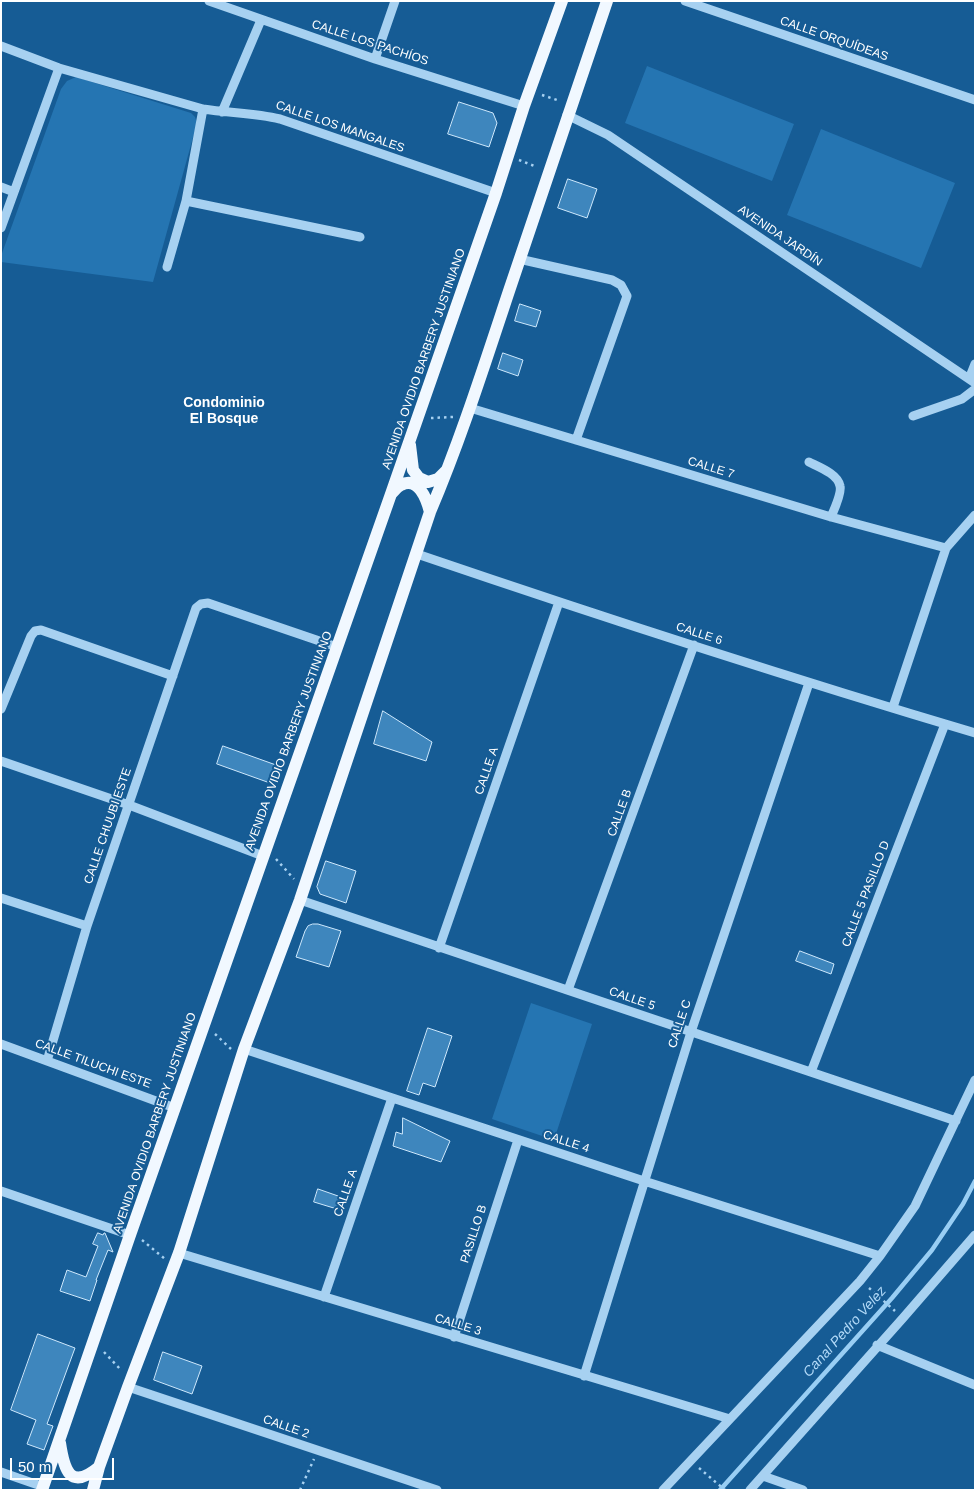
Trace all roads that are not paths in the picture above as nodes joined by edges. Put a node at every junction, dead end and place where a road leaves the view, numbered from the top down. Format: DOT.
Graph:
graph roads {
  1 [pos="208,1"];
  2 [pos="395,1"];
  3 [pos="562,1"];
  4 [pos="607,1"];
  5 [pos="685,1"];
  6 [pos="260,20"];
  7 [pos="1,46"];
  8 [pos="375,59"];
  9 [pos="59,68"];
  10 [pos="975,100"];
  11 [pos="524,106"];
  12 [pos="203,109"];
  13 [pos="569,110"];
  14 [pos="222,112"];
  15 [pos="1,188"];
  16 [pos="14,192"];
  17 [pos="496,192"];
  18 [pos="186,201"];
  19 [pos="1,228"];
  20 [pos="360,237"];
  21 [pos="519,259"];
  22 [pos="167,268"];
  23 [pos="975,364"];
  24 [pos="972,381"];
  25 [pos="975,389"];
  26 [pos="468,412"];
  27 [pos="913,416"];
  28 [pos="410,440"];
  29 [pos="576,440"];
  30 [pos="809,462"];
  31 [pos="448,468"];
  32 [pos="391,494"];
  33 [pos="430,512"];
  34 [pos="975,515"];
  35 [pos="831,517"];
  36 [pos="946,548"];
  37 [pos="417,554"];
  38 [pos="560,602"];
  39 [pos="694,645"];
  40 [pos="337,647"];
  41 [pos="173,676"];
  42 [pos="809,683"];
  43 [pos="893,707"];
  44 [pos="1,709"];
  45 [pos="945,724"];
  46 [pos="975,733"];
  47 [pos="1,762"];
  48 [pos="129,805"];
  49 [pos="264,852"];
  50 [pos="302,895"];
  51 [pos="1,898"];
  52 [pos="87,926"];
  53 [pos="438,948"];
  54 [pos="568,990"];
  55 [pos="690,1032"];
  56 [pos="1,1044"];
  57 [pos="243,1054"];
  58 [pos="47,1061"];
  59 [pos="811,1072"];
  60 [pos="975,1080"];
  61 [pos="392,1098"];
  62 [pos="175,1108"];
  63 [pos="956,1121"];
  64 [pos="518,1140"];
  65 [pos="644,1181"];
  66 [pos="1,1191"];
  67 [pos="130,1234"];
  68 [pos="975,1235"];
  69 [pos="179,1253"];
  70 [pos="880,1256"];
  71 [pos="324,1297"];
  72 [pos="454,1337"];
  73 [pos="877,1345"];
  74 [pos="584,1376"];
  75 [pos="129,1383"];
  76 [pos="975,1385"];
  77 [pos="730,1419"];
  78 [pos="60,1440"];
  79 [pos="99,1467"];
  80 [pos="1,1472"];
  81 [pos="763,1476"];
  82 [pos="43,1488"];
  83 [pos="92,1490"];
  84 [pos="437,1490"];
  85 [pos="663,1490"];
  86 [pos="750,1490"];
  87 [pos="803,1490"];
  1 -- 6 [label="street, CALLE LOS PACHÍOS"];
  2 -- 8 [label="street"];
  3 -- 11 [label="main road, AVENIDA OVIDIO BARBERY JUSTINIANO"];
  4 -- 13 [label="main road"];
  5 -- 10 [label="street, CALLE ORQUÍDEAS"];
  6 -- 8 [label="street, CALLE LOS PACHÍOS"];
  6 -- 14 [label="street"];
  7 -- 9 [label="street, CALLE LOS MANGALES"];
  8 -- 11 [label="street, CALLE LOS PACHÍOS"];
  9 -- 12 [label="street, CALLE LOS MANGALES"];
  9 -- 16 [label="street"];
  11 -- 17 [label="main road, AVENIDA OVIDIO BARBERY JUSTINIANO"];
  12 -- 14 [label="street, CALLE LOS MANGALES"];
  12 -- 18 [label="street"];
  13 -- 21 [label="main road"];
  13 -- 24 [label="street, AVENIDA JARDÍN"];
  14 -- 17 [label="street, CALLE LOS MANGALES"];
  15 -- 16 [label="street"];
  16 -- 19 [label="street"];
  17 -- 28 [label="main road, AVENIDA OVIDIO BARBERY JUSTINIANO"];
  18 -- 20 [label="street"];
  18 -- 22 [label="street"];
  21 -- 26 [label="main road"];
  21 -- 29 [label="street"];
  23 -- 24 [label="street"];
  25 -- 27 [label="street"];
  26 -- 29 [label="street, CALLE 7"];
  26 -- 31 [label="main road"];
  28 -- 31 [label="main road"];
  28 -- 32 [label="main road, AVENIDA OVIDIO BARBERY JUSTINIANO"];
  29 -- 35 [label="street, CALLE 7"];
  30 -- 35 [label="street"];
  31 -- 33 [label="main road"];
  32 -- 33 [label="main road"];
  32 -- 40 [label="main road, AVENIDA OVIDIO BARBERY JUSTINIANO"];
  33 -- 37 [label="main road"];
  34 -- 36 [label="street"];
  35 -- 36 [label="street, CALLE 7"];
  36 -- 43 [label="street"];
  37 -- 38 [label="street, CALLE 6"];
  37 -- 50 [label="main road"];
  38 -- 39 [label="street, CALLE 6"];
  38 -- 53 [label="street, CALLE A"];
  39 -- 42 [label="street, CALLE 6"];
  39 -- 54 [label="street, CALLE B"];
  40 -- 41 [label="street, CALLE CHUUBI ESTE"];
  40 -- 49 [label="main road, AVENIDA OVIDIO BARBERY JUSTINIANO"];
  41 -- 44 [label="street"];
  41 -- 48 [label="street, CALLE CHUUBI ESTE"];
  42 -- 43 [label="street, CALLE 6"];
  42 -- 55 [label="street, CALLE C"];
  43 -- 45 [label="street, CALLE 6"];
  45 -- 46 [label="street, CALLE 6"];
  45 -- 59 [label="street, CALLE 5 PASILLO D"];
  47 -- 48 [label="street"];
  48 -- 49 [label="street"];
  48 -- 52 [label="street, CALLE CHUUBI ESTE"];
  49 -- 62 [label="main road, AVENIDA OVIDIO BARBERY JUSTINIANO"];
  50 -- 53 [label="street, CALLE 5"];
  50 -- 57 [label="main road"];
  51 -- 52 [label="street"];
  52 -- 58 [label="street, CALLE CHUUBI ESTE"];
  53 -- 54 [label="street, CALLE 5"];
  54 -- 55 [label="street, CALLE 5"];
  55 -- 59 [label="street, CALLE 5"];
  55 -- 65 [label="street, CALLE C"];
  56 -- 58 [label="street, CALLE TILUCHI ESTE"];
  57 -- 61 [label="street, CALLE 4"];
  57 -- 69 [label="main road"];
  58 -- 62 [label="street, CALLE TILUCHI ESTE"];
  59 -- 63 [label="street, CALLE 5"];
  60 -- 63 [label="street"];
  61 -- 64 [label="street, CALLE 4"];
  61 -- 71 [label="street, CALLE A"];
  62 -- 67 [label="main road, AVENIDA OVIDIO BARBERY JUSTINIANO"];
  63 -- 70 [label="street"];
  64 -- 65 [label="street, CALLE 4"];
  64 -- 72 [label="street, PASILLO B"];
  65 -- 70 [label="street, CALLE 4"];
  65 -- 74 [label="street, CALLE C"];
  66 -- 67 [label="street"];
  67 -- 78 [label="main road, AVENIDA OVIDIO BARBERY JUSTINIANO"];
  68 -- 73 [label="street"];
  69 -- 71 [label="street, CALLE 3"];
  69 -- 75 [label="main road"];
  70 -- 77 [label="street"];
  71 -- 72 [label="street, CALLE 3"];
  72 -- 74 [label="street, CALLE 3"];
  73 -- 76 [label="street"];
  73 -- 81 [label="street"];
  74 -- 77 [label="street, CALLE 3"];
  75 -- 79 [label="main road"];
  75 -- 84 [label="street, CALLE 2"];
  77 -- 85 [label="street"];
  78 -- 79 [label="main road"];
  78 -- 82 [label="main road, AVENIDA OVIDIO BARBERY JUSTINIANO"];
  79 -- 83 [label="main road"];
  80 -- 82 [label="street"];
  81 -- 86 [label="street"];
  81 -- 87 [label="street"];
}
